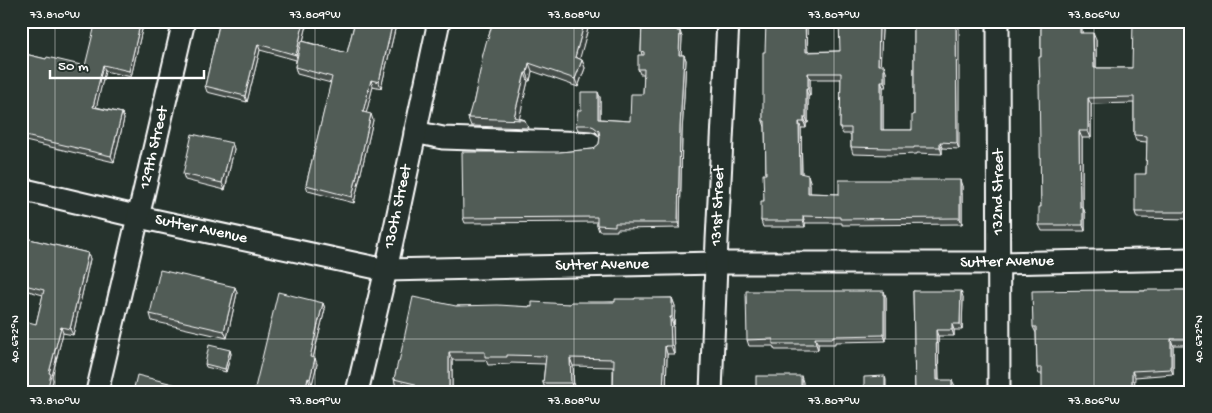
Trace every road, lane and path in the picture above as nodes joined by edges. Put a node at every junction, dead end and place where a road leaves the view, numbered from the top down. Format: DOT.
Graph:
graph roads {
  1 [pos="184,21"];
  2 [pos="439,21"];
  3 [pos="728,21"];
  4 [pos="998,21"];
  5 [pos="416,132"];
  6 [pos="590,143"];
  7 [pos="21,189"];
  8 [pos="139,217"];
  9 [pos="1191,259"];
  10 [pos="716,264"];
  11 [pos="999,264"];
  12 [pos="386,270"];
  13 [pos="98,392"];
  14 [pos="357,392"];
  15 [pos="711,392"];
  16 [pos="999,392"];
  1 -- 8 [label="street, 129th Street"];
  2 -- 5 [label="street, 130th Street"];
  3 -- 10 [label="street, 131st Street"];
  4 -- 11 [label="street, 132nd Street"];
  5 -- 6 [label="street"];
  5 -- 12 [label="street, 130th Street"];
  7 -- 8 [label="street, Sutter Avenue"];
  8 -- 12 [label="street, Sutter Avenue"];
  8 -- 13 [label="street, 129th Street"];
  9 -- 11 [label="street, Sutter Avenue"];
  10 -- 11 [label="street, Sutter Avenue"];
  10 -- 12 [label="street, Sutter Avenue"];
  10 -- 15 [label="street, 131st Street"];
  11 -- 16 [label="street, 132nd Street"];
  12 -- 14 [label="street, 130th Street"];
}
